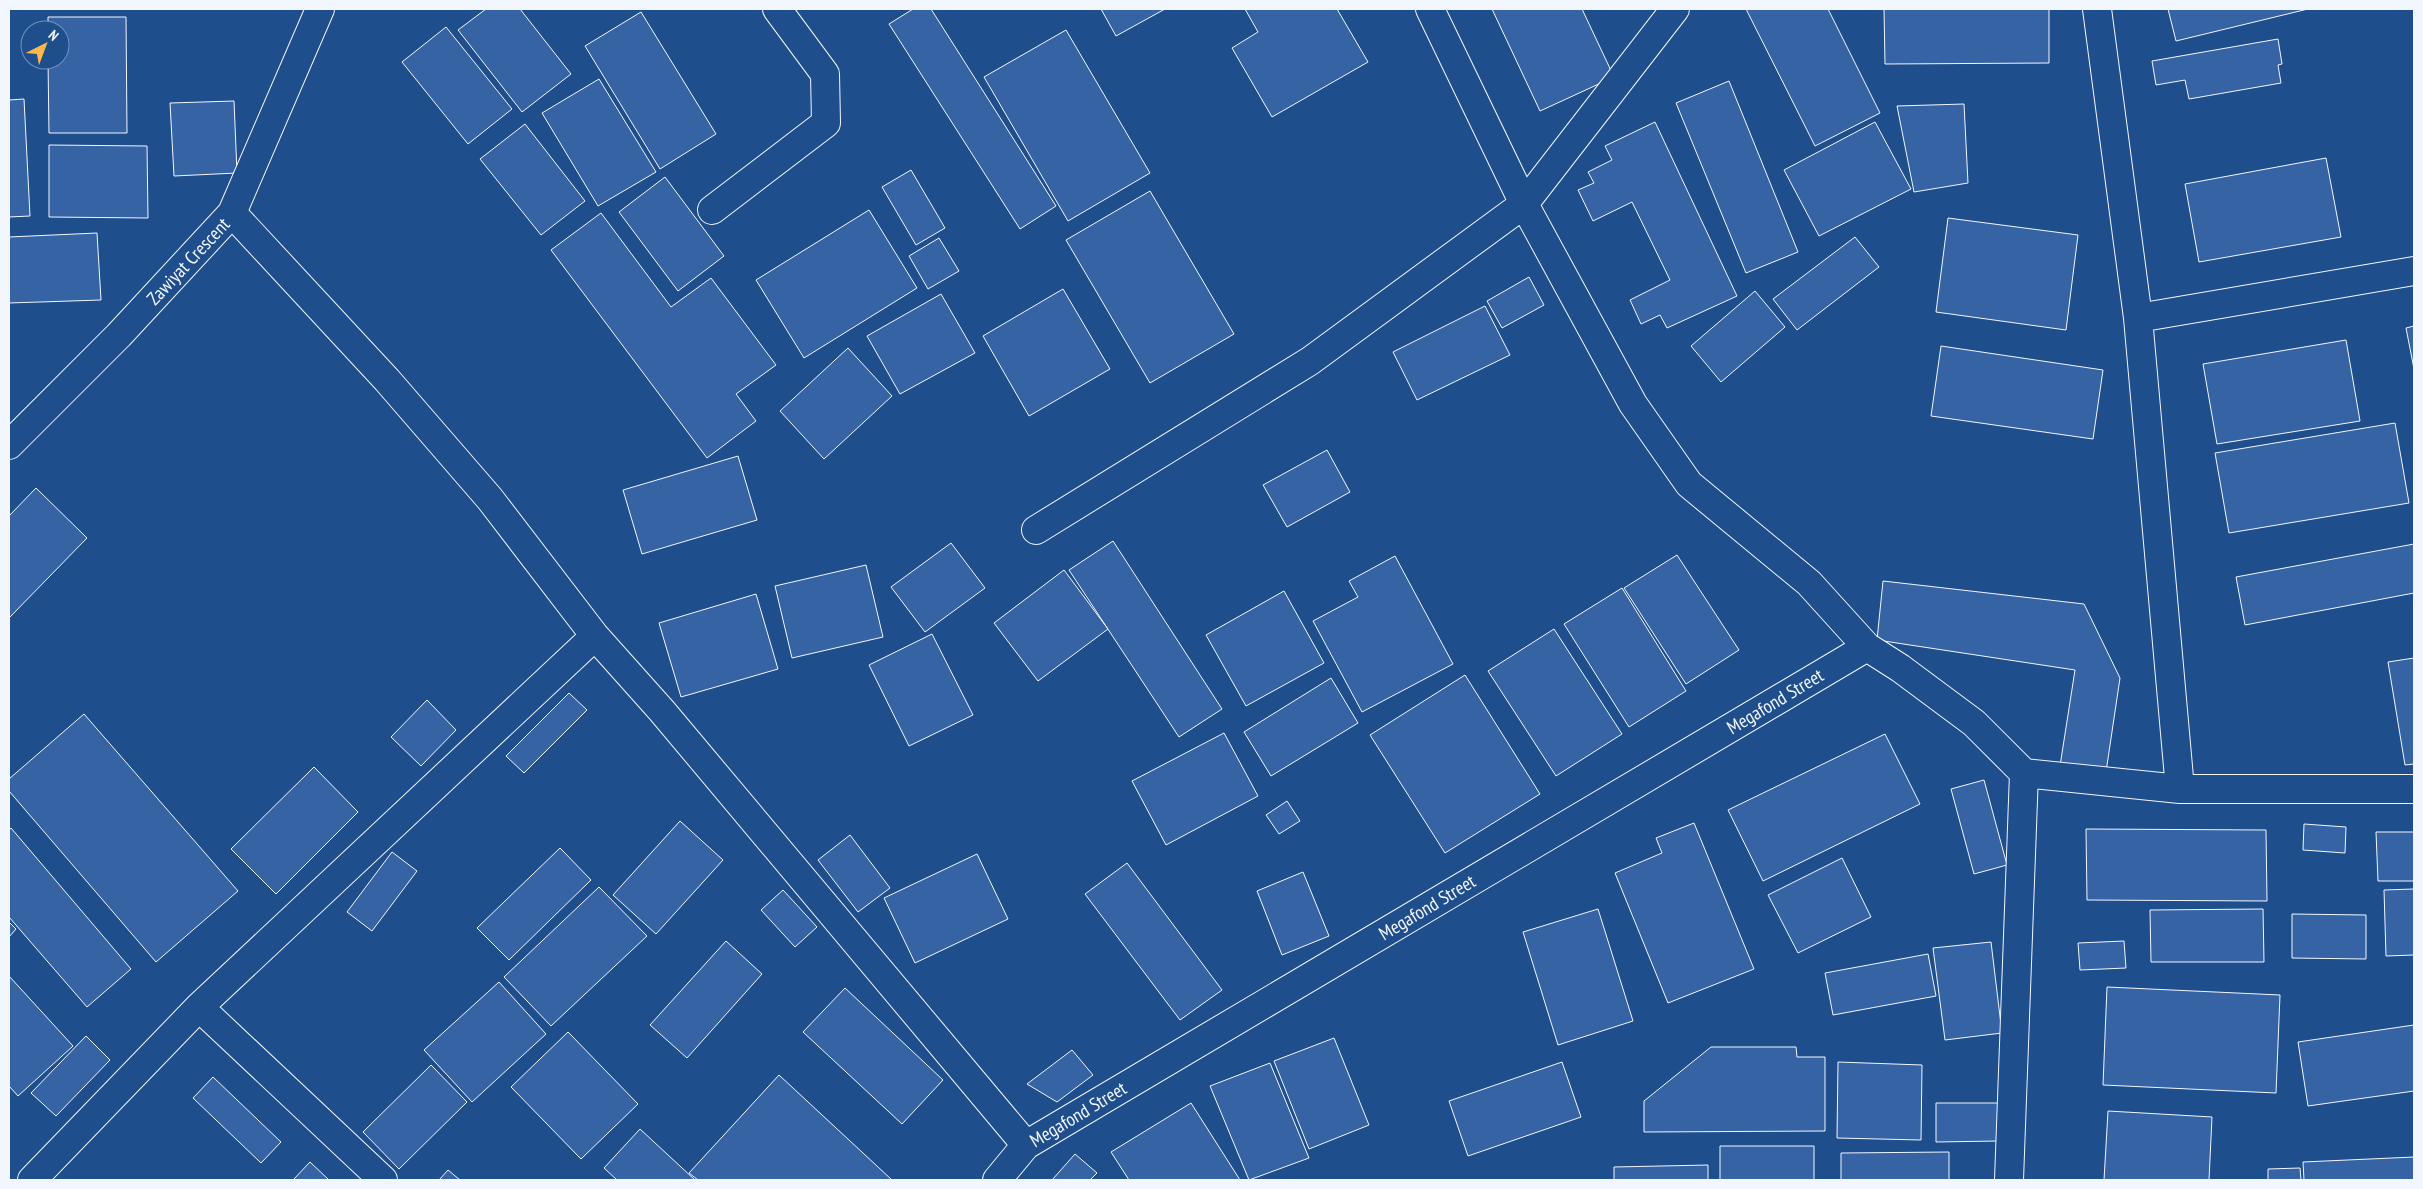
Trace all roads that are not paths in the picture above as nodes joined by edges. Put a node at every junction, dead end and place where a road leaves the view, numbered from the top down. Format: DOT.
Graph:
graph roads {
  1 [pos="320,9"];
  2 [pos="777,9"];
  3 [pos="1430,9"];
  4 [pos="1674,9"];
  5 [pos="2097,9"];
  6 [pos="1524,204"];
  7 [pos="712,210"];
  8 [pos="232,213"];
  9 [pos="2414,271"];
  10 [pos="2138,318"];
  11 [pos="9,445"];
  12 [pos="1036,530"];
  13 [pos="595,636"];
  14 [pos="1867,647"];
  15 [pos="2024,773"];
  16 [pos="2180,789"];
  17 [pos="2414,789"];
  18 [pos="199,1007"];
  19 [pos="1026,1145"];
  20 [pos="32,1180"];
  21 [pos="383,1180"];
  22 [pos="997,1180"];
  23 [pos="2009,1180"];
  1 -- 8 [label="street, Zawiyat Crescent"];
  2 -- 7 [label="street"];
  3 -- 6 [label="street"];
  4 -- 6 [label="street"];
  5 -- 10 [label="street"];
  6 -- 12 [label="street"];
  6 -- 14 [label="street"];
  8 -- 11 [label="street, Zawiyat Crescent"];
  8 -- 13 [label="street"];
  9 -- 10 [label="street"];
  10 -- 16 [label="street"];
  13 -- 18 [label="street"];
  13 -- 19 [label="street"];
  14 -- 15 [label="street"];
  14 -- 19 [label="street, Megafond Street"];
  15 -- 16 [label="street"];
  15 -- 23 [label="street"];
  16 -- 17 [label="street"];
  18 -- 20 [label="street"];
  18 -- 21 [label="street"];
  19 -- 22 [label="street, Megafond Street"];
}
